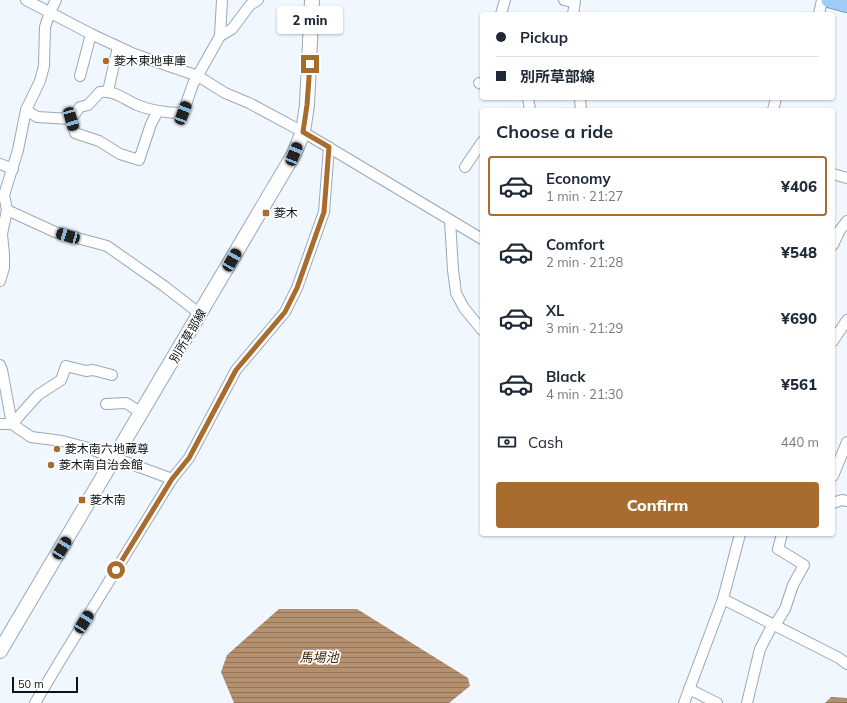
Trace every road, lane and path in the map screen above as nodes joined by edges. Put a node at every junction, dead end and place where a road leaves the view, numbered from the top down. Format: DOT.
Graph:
graph roads {
  1 [pos="26,0"];
  2 [pos="56,0"];
  3 [pos="222,0"];
  4 [pos="258,0"];
  5 [pos="312,0"];
  6 [pos="505,0"];
  7 [pos="564,0"];
  8 [pos="822,0"];
  9 [pos="829,0"];
  10 [pos="847,5"];
  11 [pos="50,12"];
  12 [pos="502,12"];
  13 [pos="573,12"];
  14 [pos="819,12"];
  15 [pos="91,34"];
  16 [pos="220,36"];
  17 [pos="118,47"];
  18 [pos="80,76"];
  19 [pos="202,78"];
  20 [pos="108,91"];
  21 [pos="26,110"];
  22 [pos="158,111"];
  23 [pos="71,119"];
  24 [pos="303,132"];
  25 [pos="329,147"];
  26 [pos="480,147"];
  27 [pos="0,164"];
  28 [pos="465,167"];
  29 [pos="12,169"];
  30 [pos="835,175"];
  31 [pos="847,178"];
  32 [pos="7,210"];
  33 [pos="450,220"];
  34 [pos="847,221"];
  35 [pos="480,238"];
  36 [pos="835,241"];
  37 [pos="0,281"];
  38 [pos="200,314"];
  39 [pos="847,320"];
  40 [pos="480,328"];
  41 [pos="835,338"];
  42 [pos="0,365"];
  43 [pos="112,375"];
  44 [pos="106,404"];
  45 [pos="142,413"];
  46 [pos="0,424"];
  47 [pos="12,424"];
  48 [pos="847,442"];
  49 [pos="116,458"];
  50 [pos="835,471"];
  51 [pos="172,479"];
  52 [pos="847,501"];
  53 [pos="835,502"];
  54 [pos="739,536"];
  55 [pos="781,536"];
  56 [pos="723,599"];
  57 [pos="774,625"];
  58 [pos="0,651"];
  59 [pos="847,664"];
  60 [pos="689,689"];
  61 [pos="35,703"];
  62 [pos="684,703"];
  63 [pos="717,703"];
  64 [pos="747,703"];
  1 -- 11 [label="street"];
  2 -- 11 [label="street"];
  3 -- 16 [label="street"];
  4 -- 16 [label="street"];
  5 -- 24 [label="main road, 別所草部線"];
  6 -- 12 [label="street"];
  7 -- 13 [label="street"];
  8 -- 14 [label="street"];
  9 -- 10 [label="main road"];
  11 -- 15 [label="street"];
  11 -- 21 [label="street"];
  15 -- 17 [label="street"];
  15 -- 18 [label="street"];
  16 -- 19 [label="street"];
  17 -- 19 [label="street"];
  17 -- 20 [label="street"];
  19 -- 22 [label="street"];
  19 -- 24 [label="street"];
  20 -- 22 [label="street"];
  20 -- 23 [label="street"];
  21 -- 23 [label="street"];
  21 -- 29 [label="street"];
  22 -- 23 [label="street"];
  24 -- 25 [label="street"];
  24 -- 38 [label="main road, 別所草部線"];
  25 -- 33 [label="street"];
  25 -- 51 [label="street"];
  26 -- 28 [label="street"];
  27 -- 29 [label="street"];
  29 -- 32 [label="street"];
  30 -- 31 [label="street"];
  32 -- 37 [label="street"];
  32 -- 38 [label="street"];
  33 -- 35 [label="street"];
  33 -- 40 [label="street"];
  34 -- 36 [label="street"];
  38 -- 45 [label="main road, 別所草部線"];
  39 -- 41 [label="street"];
  42 -- 47 [label="street"];
  43 -- 47 [label="street"];
  44 -- 45 [label="street"];
  45 -- 49 [label="main road, 別所草部線"];
  46 -- 47 [label="street"];
  47 -- 49 [label="street"];
  48 -- 50 [label="street"];
  49 -- 51 [label="street"];
  49 -- 58 [label="main road, 別所草部線"];
  51 -- 61 [label="street"];
  52 -- 53 [label="street"];
  54 -- 56 [label="street"];
  55 -- 57 [label="street"];
  56 -- 57 [label="street"];
  56 -- 60 [label="street"];
  57 -- 59 [label="street"];
  57 -- 64 [label="street"];
  60 -- 62 [label="street"];
  60 -- 63 [label="street"];
}
